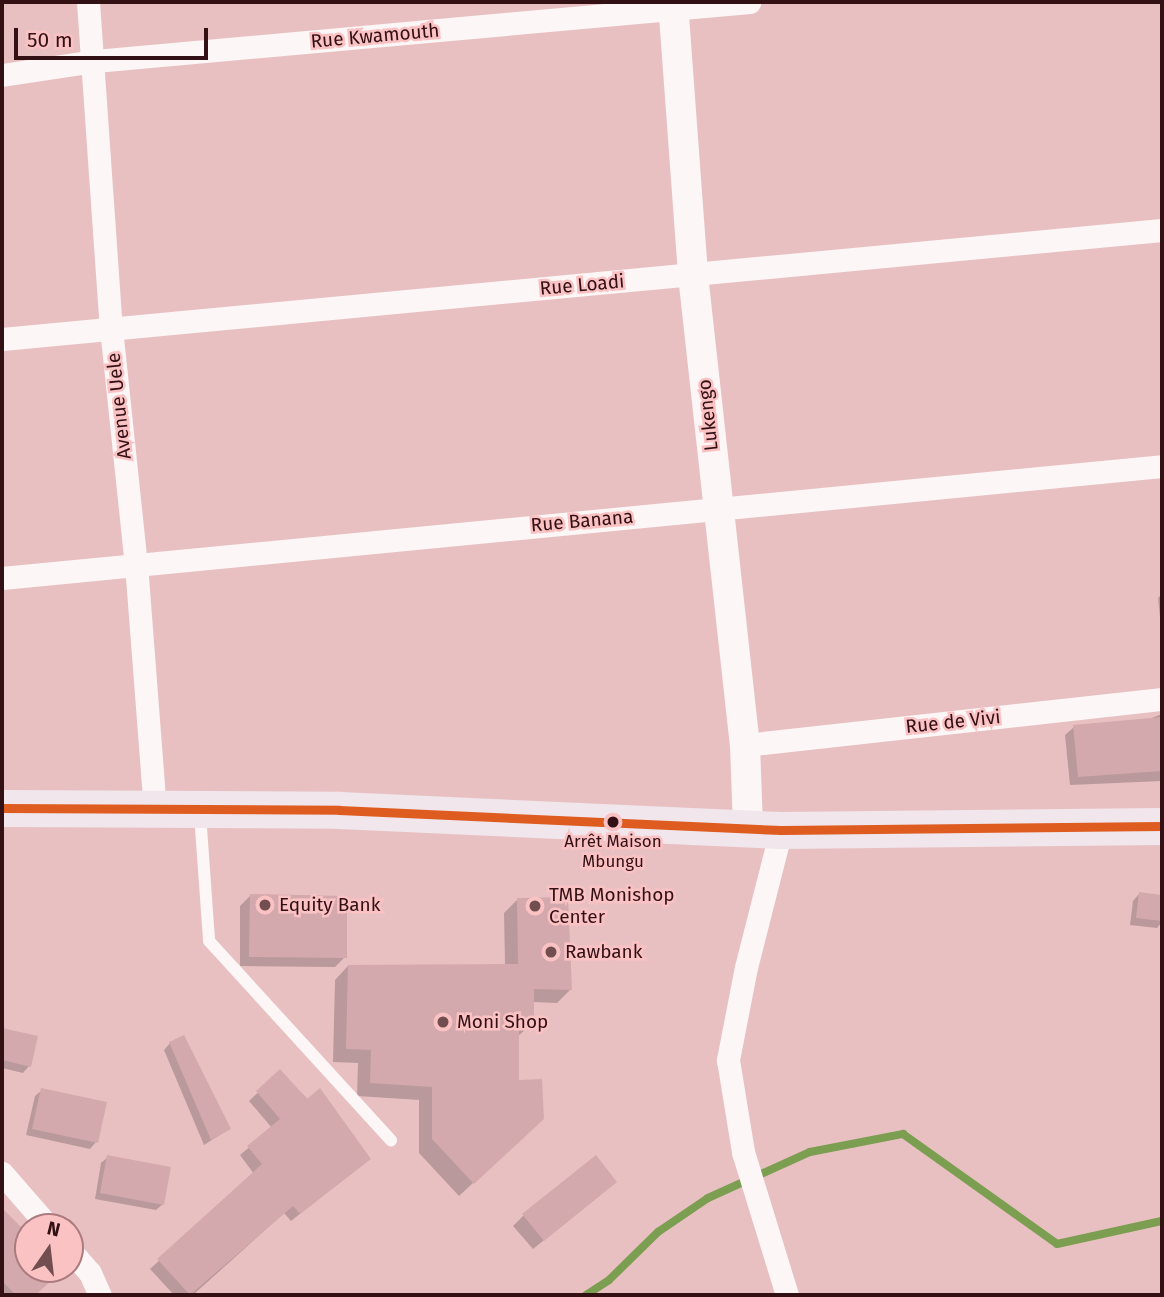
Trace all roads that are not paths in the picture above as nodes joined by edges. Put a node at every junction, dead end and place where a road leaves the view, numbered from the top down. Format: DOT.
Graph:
graph roads {
  1 [pos="88,2"];
  2 [pos="749,2"];
  3 [pos="674,5"];
  4 [pos="95,61"];
  5 [pos="2,75"];
  6 [pos="1162,230"];
  7 [pos="693,275"];
  8 [pos="111,328"];
  9 [pos="2,339"];
  10 [pos="1162,466"];
  11 [pos="718,508"];
  12 [pos="136,564"];
  13 [pos="2,578"];
  14 [pos="1162,699"];
  15 [pos="745,745"];
  16 [pos="2,808"];
  17 [pos="155,810"];
  18 [pos="200,810"];
  19 [pos="1162,827"];
  20 [pos="764,829"];
  21 [pos="391,1140"];
  22 [pos="2,1173"];
  23 [pos="38,1213"];
  24 [pos="84,1266"];
  25 [pos="100,1295"];
  26 [pos="787,1295"];
  1 -- 4 [label="street, Avenue Uele"];
  2 -- 3 [label="street, Rue Kwamouth"];
  3 -- 4 [label="street, Rue Kwamouth"];
  3 -- 7 [label="street, Lukengo"];
  4 -- 5 [label="street, Rue Kwamouth"];
  4 -- 8 [label="street, Avenue Uele"];
  6 -- 7 [label="street, Rue Loadi"];
  7 -- 8 [label="street, Rue Loadi"];
  7 -- 11 [label="street, Lukengo"];
  8 -- 9 [label="street, Rue Loadi"];
  8 -- 12 [label="street, Avenue Uele"];
  10 -- 11 [label="street, Rue Banana"];
  11 -- 12 [label="street, Rue Banana"];
  11 -- 15 [label="street, Lukengo"];
  12 -- 13 [label="street, Rue Banana"];
  12 -- 17 [label="street, Avenue Uele"];
  14 -- 15 [label="street, Rue de Vivi"];
  15 -- 20 [label="street, Lukengo"];
  16 -- 17 [label="main road"];
  17 -- 18 [label="main road"];
  18 -- 20 [label="main road"];
  18 -- 21 [label="lane"];
  19 -- 20 [label="main road"];
  20 -- 26 [label="street"];
  22 -- 23 [label="street"];
  24 -- 25 [label="street"];
}
